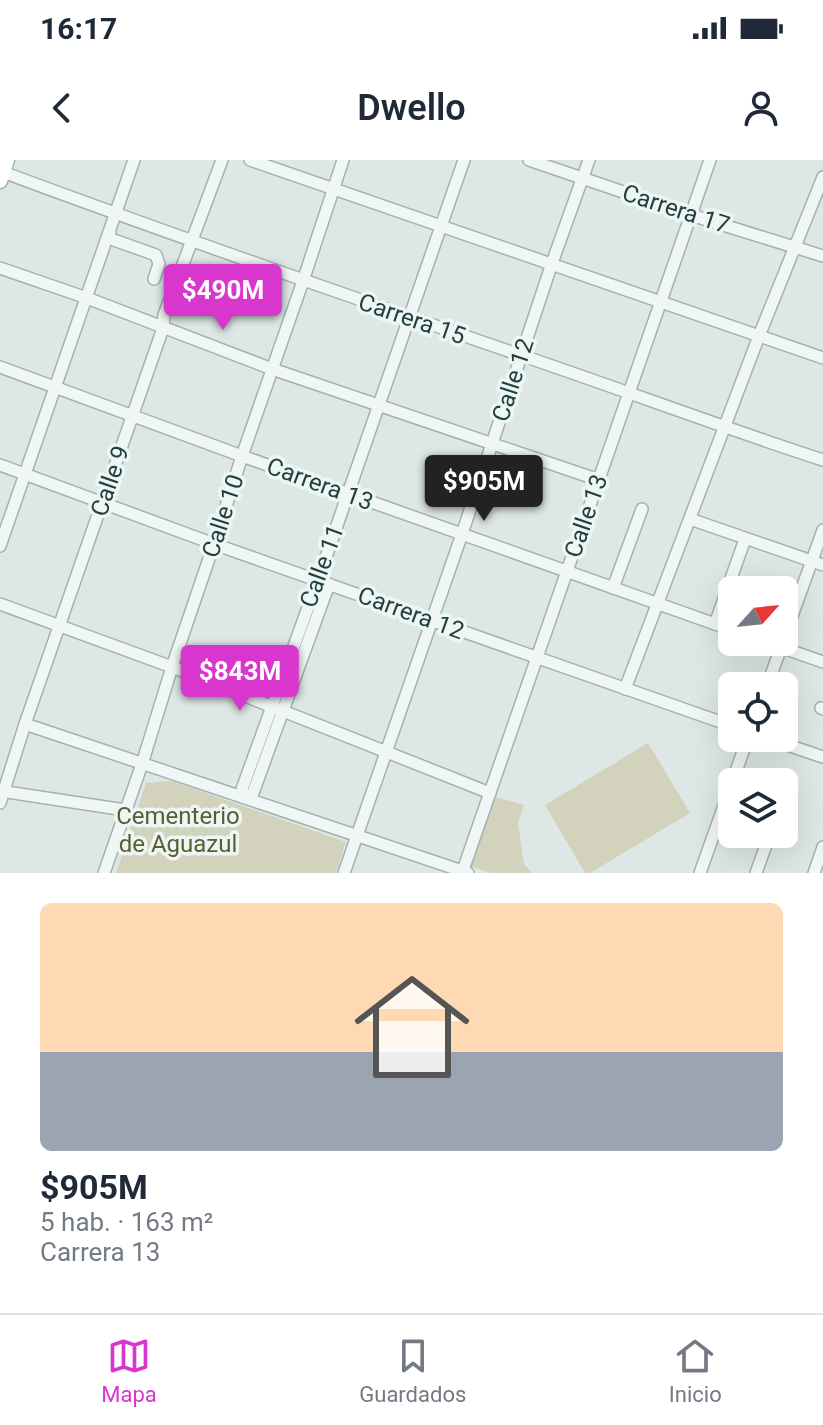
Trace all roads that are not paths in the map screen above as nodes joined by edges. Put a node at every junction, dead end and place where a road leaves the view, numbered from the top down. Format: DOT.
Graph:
graph roads {
  1 [pos="134,160"];
  2 [pos="222,160"];
  3 [pos="250,160"];
  4 [pos="343,160"];
  5 [pos="464,160"];
  6 [pos="529,160"];
  7 [pos="589,160"];
  8 [pos="710,160"];
  9 [pos="3,171"];
  10 [pos="823,177"];
  11 [pos="583,178"];
  12 [pos="334,188"];
  13 [pos="117,213"];
  14 [pos="691,215"];
  15 [pos="441,225"];
  16 [pos="108,238"];
  17 [pos="193,241"];
  18 [pos="795,247"];
  19 [pos="823,256"];
  20 [pos="552,263"];
  21 [pos="0,268"];
  22 [pos="154,279"];
  23 [pos="303,281"];
  24 [pos="87,298"];
  25 [pos="661,302"];
  26 [pos="409,318"];
  27 [pos="163,328"];
  28 [pos="759,336"];
  29 [pos="521,355"];
  30 [pos="823,358"];
  31 [pos="0,367"];
  32 [pos="272,369"];
  33 [pos="56,389"];
  34 [pos="629,393"];
  35 [pos="378,405"];
  36 [pos="133,416"];
  37 [pos="724,428"];
  38 [pos="492,444"];
  39 [pos="242,456"];
  40 [pos="823,460"];
  41 [pos="0,465"];
  42 [pos="26,475"];
  43 [pos="599,480"];
  44 [pos="348,494"];
  45 [pos="103,502"];
  46 [pos="642,509"];
  47 [pos="690,519"];
  48 [pos="823,530"];
  49 [pos="462,534"];
  50 [pos="745,539"];
  51 [pos="214,544"];
  52 [pos="0,546"];
  53 [pos="817,563"];
  54 [pos="567,571"];
  55 [pos="323,582"];
  56 [pos="613,588"];
  57 [pos="656,603"];
  58 [pos="0,604"];
  59 [pos="798,608"];
  60 [pos="431,621"];
  61 [pos="715,624"];
  62 [pos="60,625"];
  63 [pos="718,625"];
  64 [pos="798,650"];
  65 [pos="537,658"];
  66 [pos="823,662"];
  67 [pos="172,667"];
  68 [pos="625,689"];
  69 [pos="277,710"];
  70 [pos="718,721"];
  71 [pos="25,724"];
  72 [pos="798,749"];
  73 [pos="387,752"];
  74 [pos="823,757"];
  75 [pos="142,764"];
  76 [pos="490,793"];
  77 [pos="1,795"];
  78 [pos="245,798"];
  79 [pos="125,810"];
  80 [pos="718,824"];
  81 [pos="358,836"];
  82 [pos="823,847"];
  83 [pos="765,848"];
  84 [pos="465,872"];
  85 [pos="702,872"];
  86 [pos="104,873"];
  87 [pos="344,873"];
  88 [pos="756,873"];
  89 [pos="814,873"];
  1 -- 13 [label="street"];
  2 -- 17 [label="street, Calle 9"];
  3 -- 12 [label="street"];
  4 -- 12 [label="street, Calle 10"];
  5 -- 15 [label="street, Calle 11"];
  6 -- 11 [label="street, Carrera 17"];
  7 -- 11 [label="street, Calle 12"];
  8 -- 14 [label="street, Calle 13"];
  9 -- 13 [label="street, Carrera 15"];
  10 -- 18 [label="street"];
  11 -- 14 [label="street, Carrera 17"];
  11 -- 20 [label="street, Calle 12"];
  12 -- 15 [label="street"];
  12 -- 23 [label="street, Calle 10"];
  13 -- 16 [label="street"];
  13 -- 17 [label="street, Carrera 15"];
  14 -- 18 [label="street, Carrera 17"];
  14 -- 25 [label="street, Calle 13"];
  15 -- 20 [label="street"];
  15 -- 26 [label="street, Calle 11"];
  16 -- 22 [label="street"];
  16 -- 24 [label="street"];
  17 -- 23 [label="street, Carrera 15"];
  17 -- 27 [label="street, Calle 9"];
  18 -- 19 [label="street, Carrera 17"];
  18 -- 28 [label="street"];
  20 -- 25 [label="street"];
  20 -- 29 [label="street, Calle 12"];
  21 -- 24 [label="street"];
  23 -- 26 [label="street, Carrera 15"];
  23 -- 32 [label="street, Calle 10"];
  24 -- 27 [label="street"];
  24 -- 33 [label="street"];
  25 -- 28 [label="street"];
  25 -- 34 [label="street, Calle 13"];
  26 -- 29 [label="street, Carrera 15"];
  26 -- 35 [label="street, Calle 11"];
  27 -- 32 [label="street"];
  27 -- 36 [label="street, Calle 9"];
  28 -- 30 [label="street"];
  28 -- 37 [label="street"];
  29 -- 34 [label="street, Carrera 15"];
  29 -- 38 [label="street, Calle 12"];
  31 -- 33 [label="street, Carrera 13"];
  32 -- 35 [label="street"];
  32 -- 39 [label="street, Calle 10"];
  33 -- 36 [label="street, Carrera 13"];
  33 -- 42 [label="street"];
  34 -- 37 [label="street, Carrera 15"];
  34 -- 43 [label="street, Calle 13"];
  35 -- 38 [label="street"];
  35 -- 44 [label="street, Calle 11"];
  36 -- 39 [label="street, Carrera 13"];
  36 -- 45 [label="street, Calle 9"];
  37 -- 40 [label="street, Carrera 15"];
  37 -- 47 [label="street"];
  38 -- 43 [label="street"];
  38 -- 49 [label="street, Calle 12"];
  39 -- 44 [label="street, Carrera 13"];
  39 -- 51 [label="street, Calle 10"];
  41 -- 42 [label="street, Carrera 12"];
  42 -- 45 [label="street, Carrera 12"];
  42 -- 52 [label="street"];
  43 -- 54 [label="street, Calle 13"];
  44 -- 49 [label="street, Carrera 13"];
  44 -- 55 [label="street, Calle 11"];
  45 -- 51 [label="street, Carrera 12"];
  45 -- 62 [label="street, Calle 9"];
  46 -- 56 [label="street"];
  47 -- 50 [label="street"];
  47 -- 57 [label="street"];
  48 -- 53 [label="street"];
  49 -- 54 [label="street, Carrera 13"];
  49 -- 60 [label="street, Calle 12"];
  50 -- 53 [label="street"];
  50 -- 61 [label="street"];
  51 -- 55 [label="street, Carrera 12"];
  51 -- 67 [label="street, Calle 10"];
  53 -- 59 [label="street"];
  54 -- 56 [label="street, Carrera 13"];
  54 -- 65 [label="street, Calle 13"];
  55 -- 60 [label="street, Carrera 12"];
  55 -- 69 [label="street, Calle 11"];
  56 -- 57 [label="street, Carrera 13"];
  57 -- 61 [label="street, Carrera 13"];
  57 -- 68 [label="street"];
  58 -- 62 [label="street"];
  60 -- 65 [label="street, Carrera 12"];
  60 -- 73 [label="street, Calle 12"];
  61 -- 63 [label="street, Carrera 13"];
  62 -- 67 [label="street"];
  62 -- 71 [label="street, Calle 9"];
  64 -- 66 [label="street"];
  65 -- 68 [label="street, Carrera 12"];
  65 -- 76 [label="street, Calle 13"];
  67 -- 69 [label="street"];
  67 -- 75 [label="street, Calle 10"];
  68 -- 70 [label="street, Carrera 12"];
  69 -- 73 [label="street"];
  69 -- 78 [label="street, Calle 11"];
  71 -- 75 [label="street"];
  71 -- 77 [label="street, Calle 9"];
  72 -- 74 [label="street"];
  73 -- 76 [label="street"];
  73 -- 81 [label="street, Calle 12"];
  75 -- 78 [label="street"];
  75 -- 79 [label="street, Calle 10"];
  76 -- 84 [label="street, Calle 13"];
  77 -- 79 [label="street"];
  78 -- 81 [label="street"];
  79 -- 86 [label="street, Calle 10"];
  80 -- 85 [label="street"];
  81 -- 84 [label="street"];
  81 -- 87 [label="street, Calle 12"];
  82 -- 89 [label="street"];
  83 -- 88 [label="street"];
}
